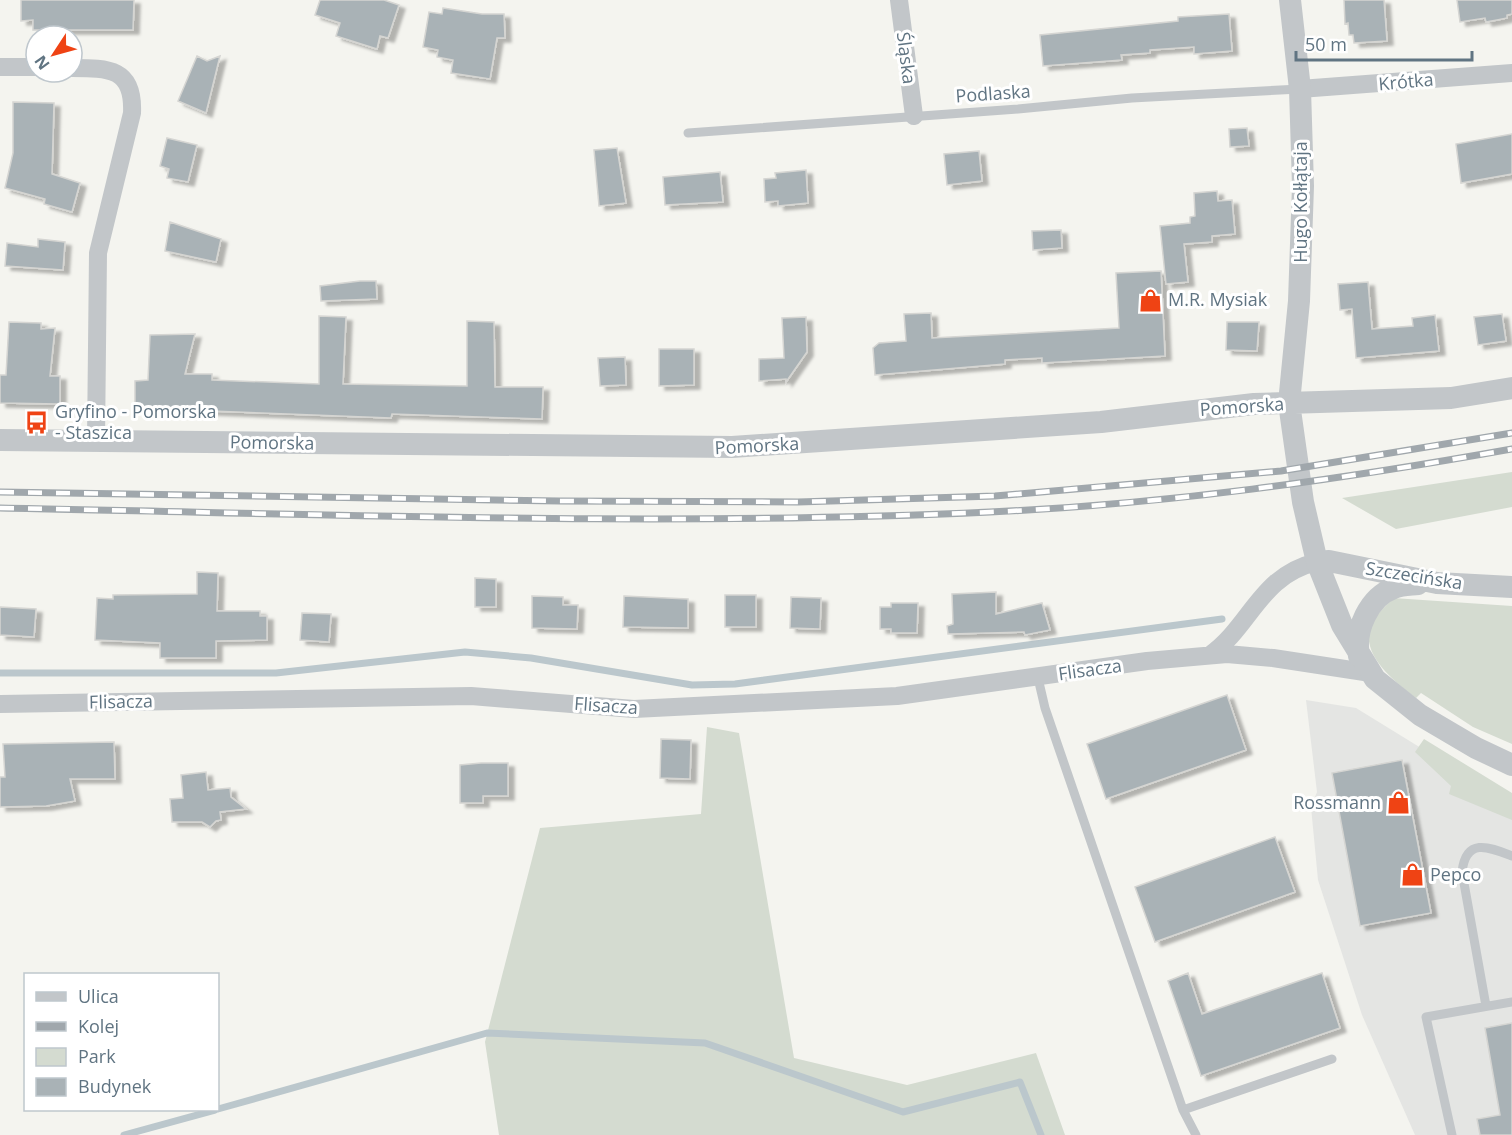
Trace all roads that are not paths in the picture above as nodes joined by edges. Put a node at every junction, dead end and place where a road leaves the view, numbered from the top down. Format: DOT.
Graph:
graph roads {
  1 [pos="899,0"];
  2 [pos="1290,0"];
  3 [pos="0,67"];
  4 [pos="24,67"];
  5 [pos="84,69"];
  6 [pos="1512,73"];
  7 [pos="1300,89"];
  8 [pos="914,116"];
  9 [pos="688,133"];
  10 [pos="1512,388"];
  11 [pos="1288,403"];
  12 [pos="0,440"];
  13 [pos="96,441"];
  14 [pos="1317,562"];
  15 [pos="1437,583"];
  16 [pos="1512,587"];
  17 [pos="1210,655"];
  18 [pos="1365,664"];
  19 [pos="1038,678"];
  20 [pos="0,704"];
  21 [pos="1512,765"];
  22 [pos="1512,856"];
  23 [pos="1512,1002"];
  24 [pos="1486,1006"];
  25 [pos="1332,1059"];
  26 [pos="1183,1110"];
  27 [pos="1196,1135"];
  28 [pos="1452,1135"];
  1 -- 8 [label="street, Śląska"];
  2 -- 7 [label="street, Hugo Kołłątaja"];
  3 -- 4 [label="street"];
  5 -- 13 [label="street"];
  6 -- 7 [label="street, Krótka"];
  7 -- 8 [label="lane, Podlaska"];
  7 -- 11 [label="street, Hugo Kołłątaja"];
  8 -- 9 [label="lane, Podlaska"];
  10 -- 11 [label="street, Pomorska"];
  11 -- 13 [label="street, Pomorska"];
  11 -- 14 [label="street, Hugo Kołłątaja"];
  12 -- 13 [label="street, Pomorska"];
  14 -- 15 [label="street, Szczecińska"];
  14 -- 17 [label="street"];
  14 -- 18 [label="street"];
  15 -- 16 [label="street, Szczecińska"];
  15 -- 18 [label="street"];
  17 -- 18 [label="street, Flisacza"];
  17 -- 19 [label="street, Flisacza"];
  18 -- 21 [label="street"];
  19 -- 20 [label="street, Flisacza"];
  19 -- 26 [label="lane"];
  22 -- 24 [label="lane"];
  23 -- 24 [label="lane"];
  24 -- 28 [label="lane"];
  25 -- 26 [label="lane"];
  26 -- 27 [label="lane"];
}
